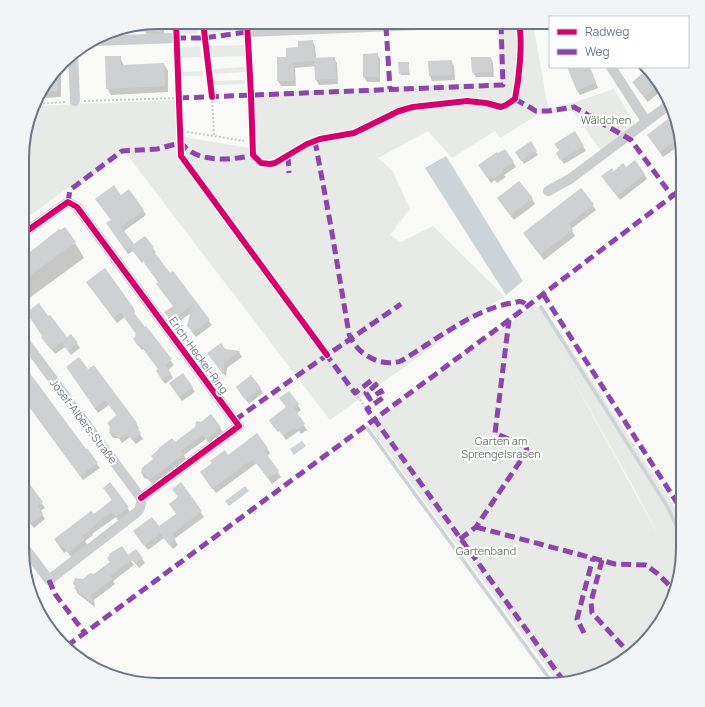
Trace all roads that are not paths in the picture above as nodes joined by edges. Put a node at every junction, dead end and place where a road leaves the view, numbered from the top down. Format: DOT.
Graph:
graph roads {
  1 [pos="302,29"];
  2 [pos="247,32"];
  3 [pos="116,36"];
  4 [pos="176,38"];
  5 [pos="105,40"];
  6 [pos="116,40"];
  7 [pos="73,62"];
  8 [pos="612,68"];
  9 [pos="75,101"];
  10 [pos="665,107"];
  11 [pos="646,121"];
  12 [pos="548,191"];
  13 [pos="29,229"];
  14 [pos="29,346"];
  15 [pos="141,501"];
  16 [pos="29,553"];
  1 -- 2 [label="street"];
  3 -- 6 [label="street"];
  4 -- 6 [label="street"];
  5 -- 6 [label="street"];
  7 -- 9 [label="street"];
  8 -- 11 [label="street"];
  10 -- 11 [label="street"];
  11 -- 12 [label="street"];
  13 -- 15 [label="street, Erich-Heckel-Ring"];
  14 -- 15 [label="street, Josef-Albers-Straße"];
  15 -- 16 [label="street, Erich-Heckel-Ring"];
}
